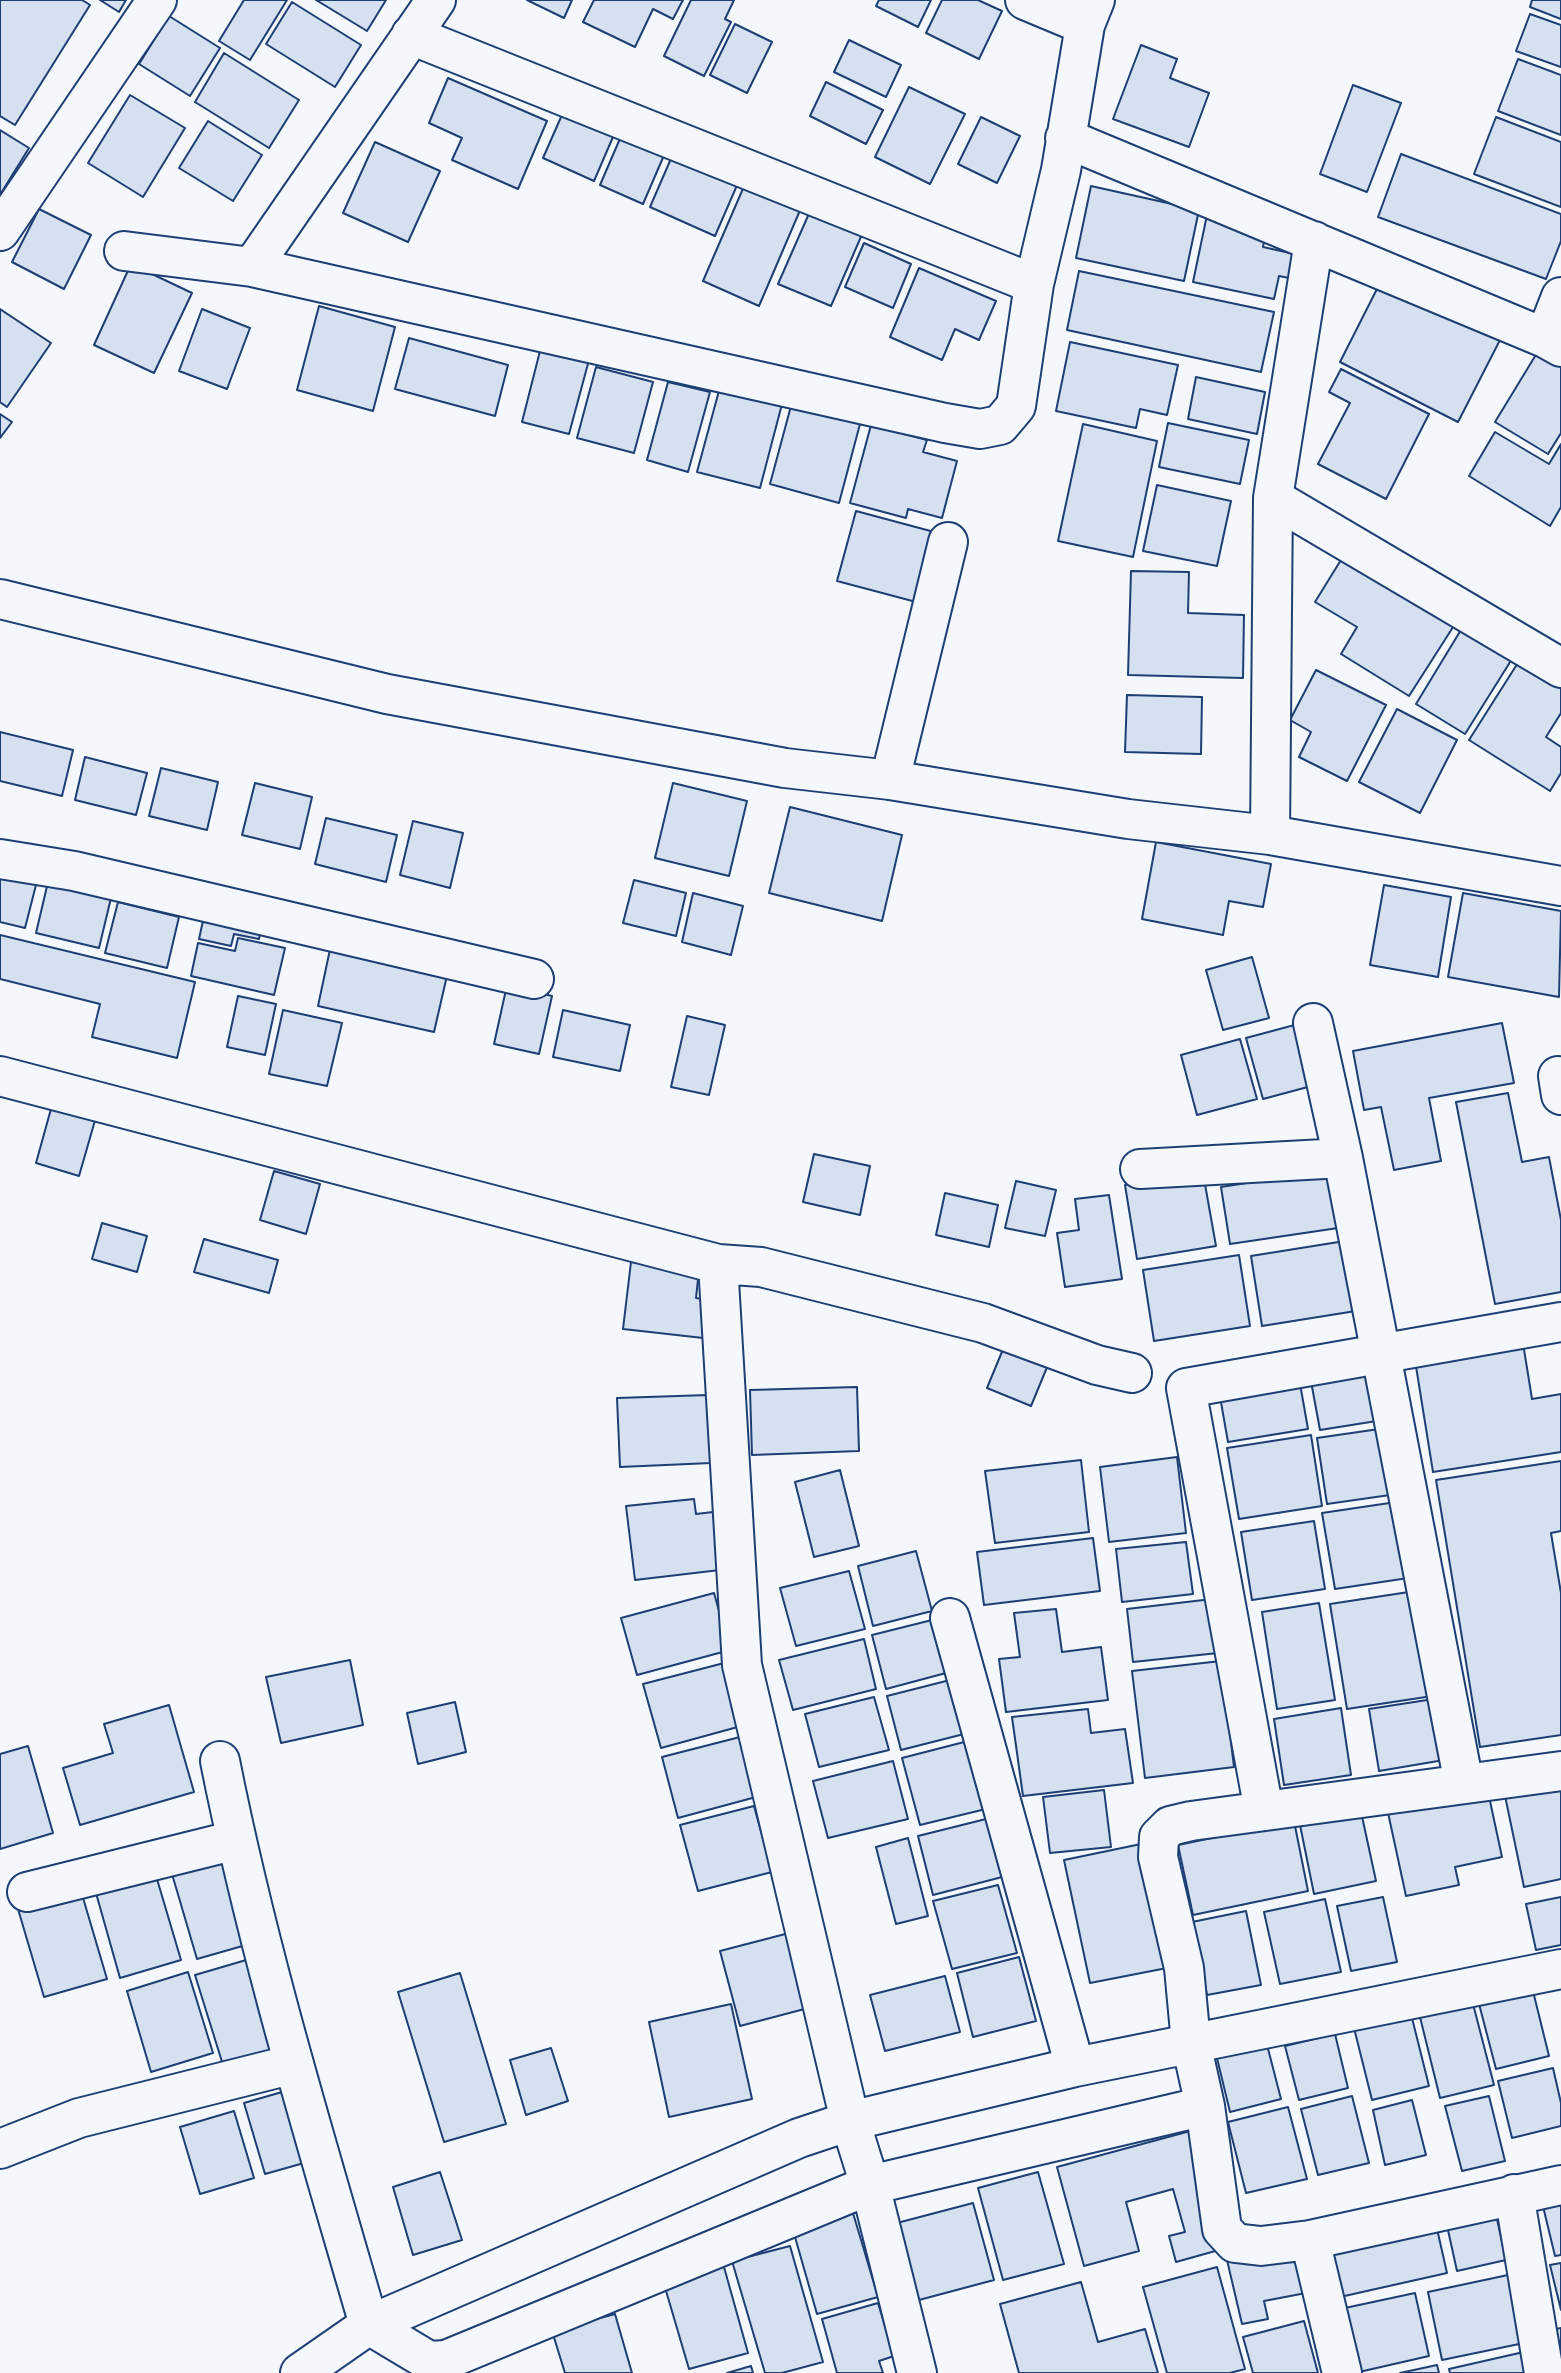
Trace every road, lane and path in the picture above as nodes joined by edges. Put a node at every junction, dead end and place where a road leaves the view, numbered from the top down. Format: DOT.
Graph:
graph roads {
  1 [pos="157,0"];
  2 [pos="436,0"];
  3 [pos="1025,0"];
  4 [pos="1090,12"];
  5 [pos="411,34"];
  6 [pos="1065,138"];
  7 [pos="1,227"];
  8 [pos="1314,241"];
  9 [pos="124,251"];
  10 [pos="252,267"];
  11 [pos="1034,284"];
  12 [pos="1561,297"];
  13 [pos="1553,343"];
  14 [pos="1273,498"];
  15 [pos="948,542"];
  16 [pos="0,599"];
  17 [pos="1561,668"];
  18 [pos="890,780"];
  19 [pos="1270,835"];
  20 [pos="0,859"];
  21 [pos="1561,886"];
  22 [pos="534,979"];
  23 [pos="1313,1023"];
  24 [pos="0,1076"];
  25 [pos="1343,1158"];
  26 [pos="1140,1169"];
  27 [pos="718,1264"];
  28 [pos="1561,1322"];
  29 [pos="1380,1354"];
  30 [pos="1132,1373"];
  31 [pos="950,1618"];
  32 [pos="220,1761"];
  33 [pos="1561,1771"];
  34 [pos="1464,1784"];
  35 [pos="1264,1811"];
  36 [pos="236,1840"];
  37 [pos="27,1892"];
  38 [pos="1561,1969"];
  39 [pos="1191,2043"];
  40 [pos="294,2064"];
  41 [pos="1075,2067"];
  42 [pos="1205,2106"];
  43 [pos="850,2121"];
  44 [pos="0,2149"];
  45 [pos="870,2185"];
  46 [pos="1561,2185"];
  47 [pos="1514,2194"];
  48 [pos="1310,2240"];
  49 [pos="369,2325"];
  50 [pos="300,2373"];
  51 [pos="917,2373"];
  52 [pos="1342,2373"];
  53 [pos="1544,2373"];
  1 -- 7 [label="street"];
  2 -- 5 [label="street"];
  3 -- 4 [label="street"];
  4 -- 6 [label="street"];
  5 -- 10 [label="street"];
  5 -- 11 [label="street"];
  6 -- 8 [label="street"];
  6 -- 11 [label="street"];
  8 -- 13 [label="street"];
  8 -- 14 [label="street"];
  9 -- 10 [label="street"];
  10 -- 11 [label="street"];
  12 -- 13 [label="street"];
  14 -- 17 [label="street"];
  14 -- 19 [label="street"];
  15 -- 18 [label="street"];
  16 -- 18 [label="street"];
  18 -- 19 [label="street"];
  19 -- 21 [label="street"];
  20 -- 22 [label="street"];
  23 -- 25 [label="street"];
  24 -- 27 [label="street"];
  25 -- 26 [label="street"];
  25 -- 29 [label="street"];
  27 -- 30 [label="street"];
  27 -- 43 [label="street"];
  28 -- 29 [label="street"];
  29 -- 34 [label="street"];
  29 -- 35 [label="street"];
  31 -- 41 [label="street"];
  32 -- 36 [label="street"];
  33 -- 34 [label="street"];
  34 -- 35 [label="street"];
  35 -- 39 [label="street"];
  36 -- 37 [label="street"];
  36 -- 40 [label="street"];
  38 -- 39 [label="street"];
  39 -- 41 [label="street"];
  39 -- 42 [label="street"];
  40 -- 44 [label="street"];
  40 -- 49 [label="street"];
  41 -- 43 [label="street"];
  42 -- 45 [label="street"];
  42 -- 48 [label="street"];
  43 -- 45 [label="street"];
  43 -- 49 [label="street"];
  45 -- 49 [label="street"];
  45 -- 51 [label="street"];
  46 -- 47 [label="street"];
  47 -- 48 [label="street"];
  47 -- 53 [label="street"];
  48 -- 52 [label="street"];
  49 -- 50 [label="street"];
}
